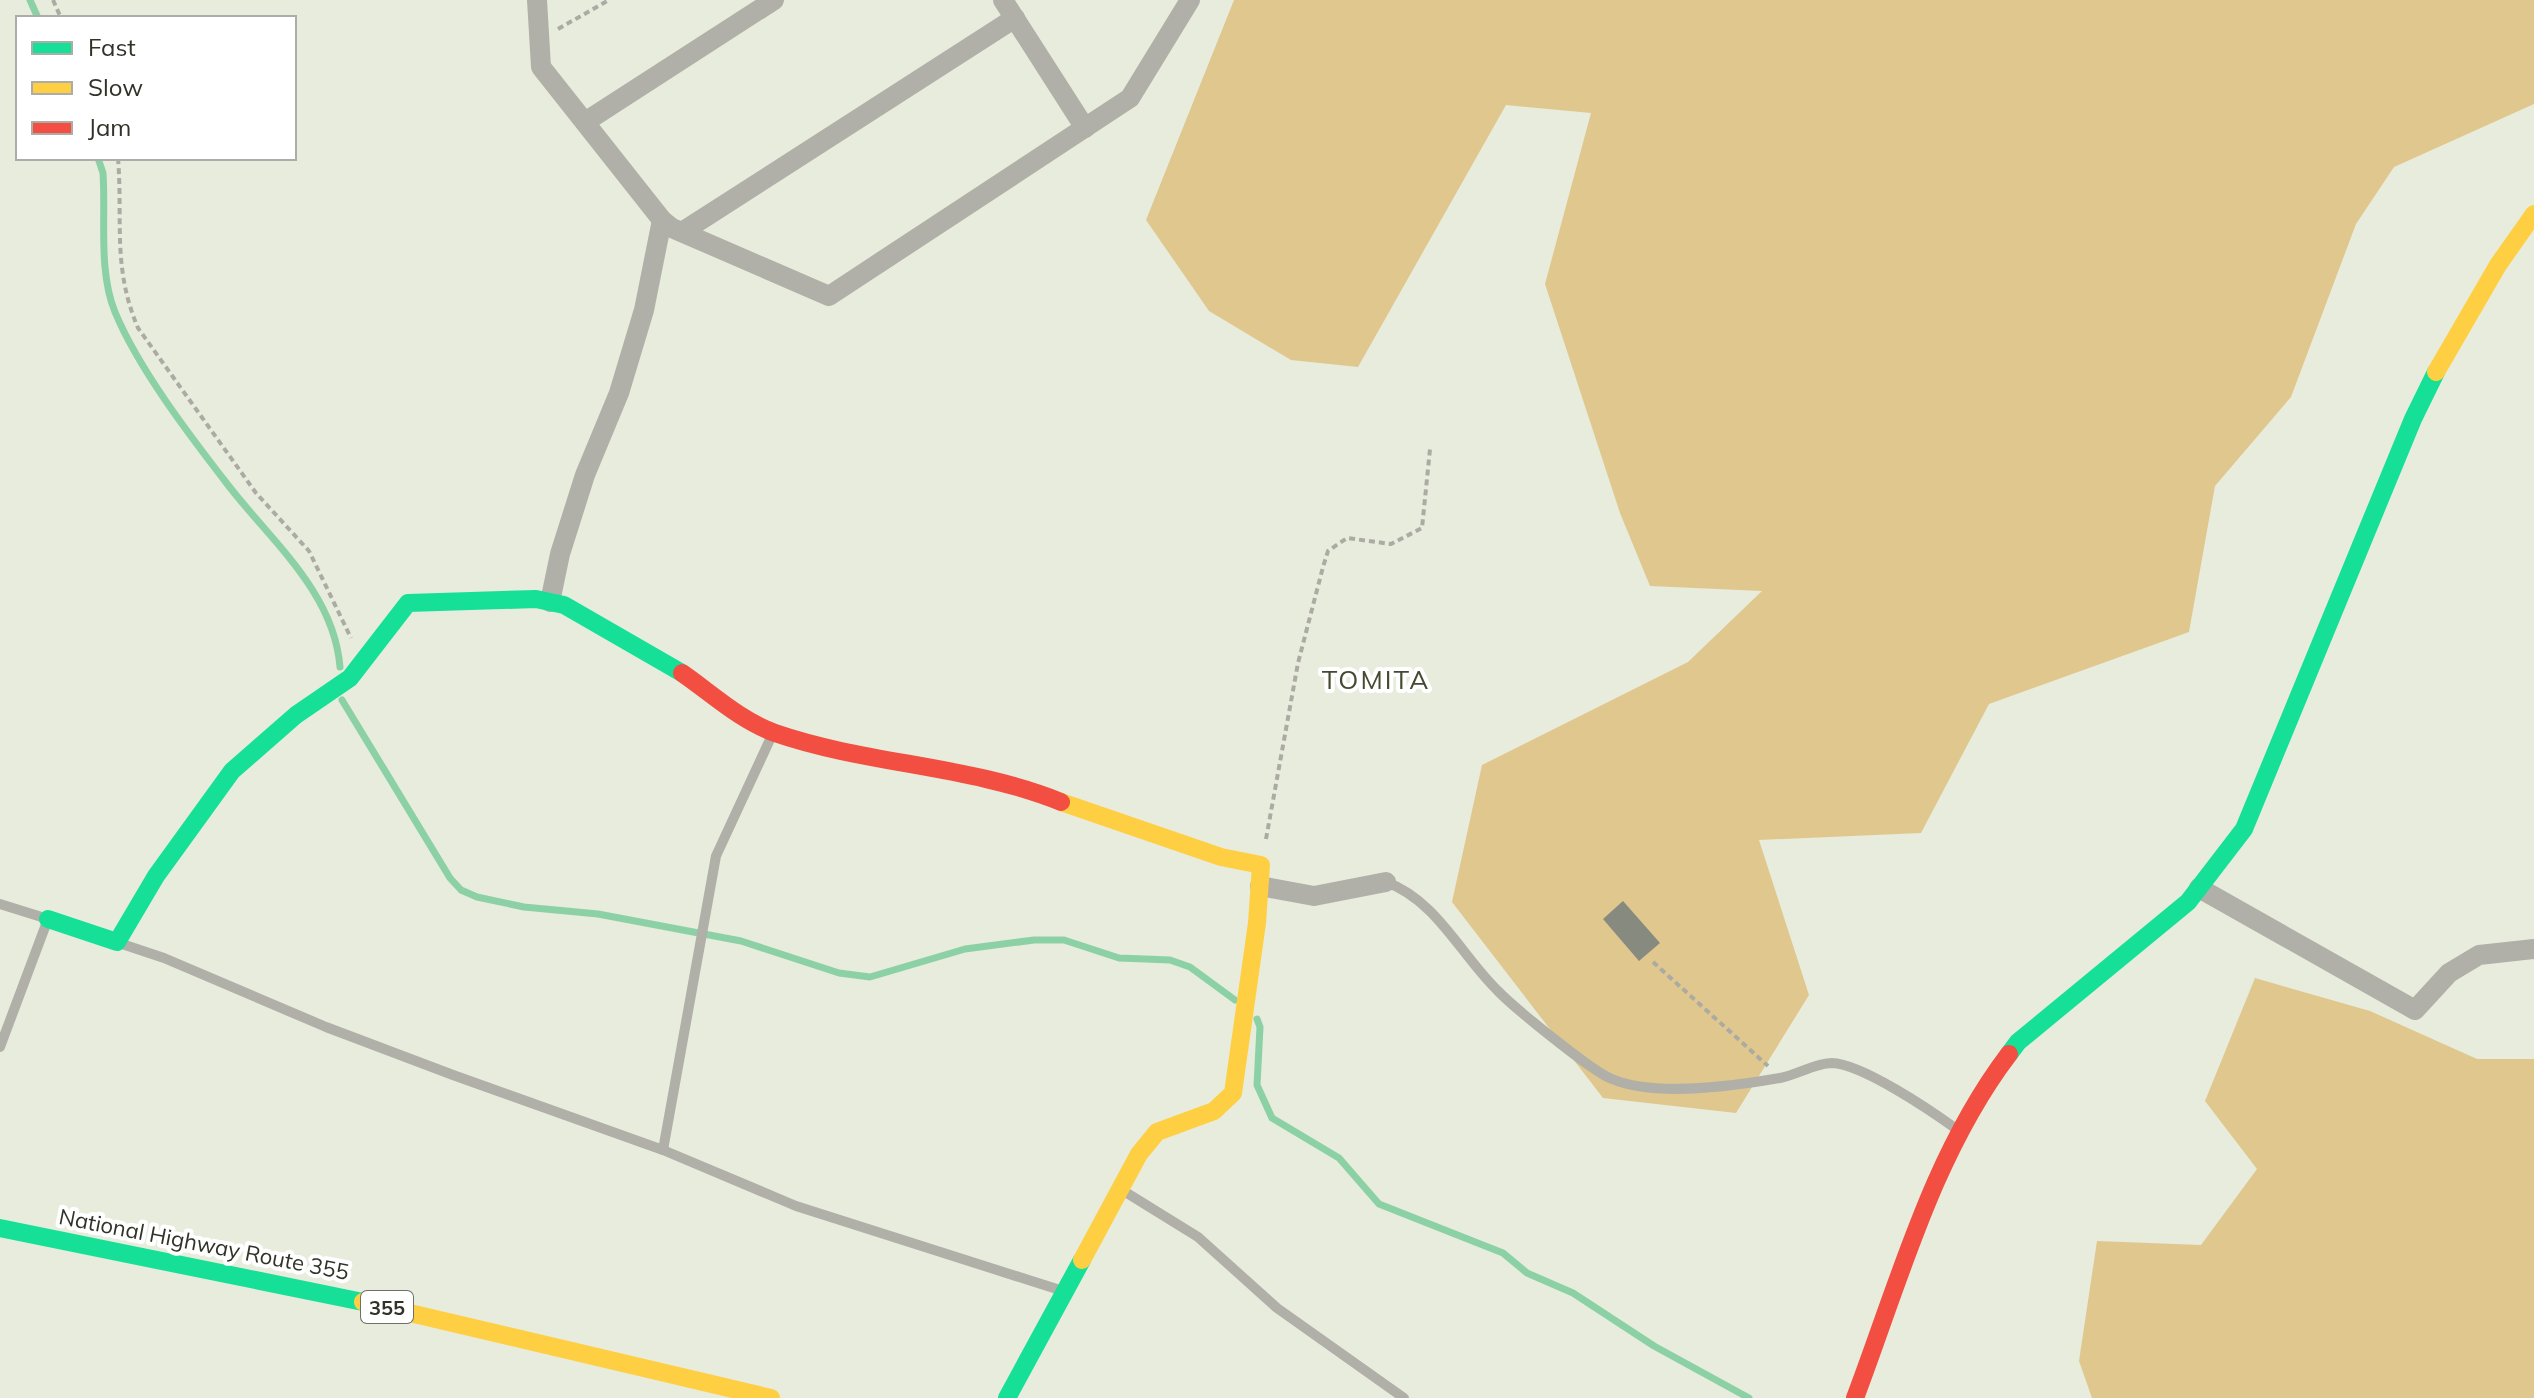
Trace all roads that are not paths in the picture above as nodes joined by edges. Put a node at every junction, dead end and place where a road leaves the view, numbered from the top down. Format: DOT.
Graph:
graph roads {
  1 [pos="537,0"];
  2 [pos="774,0"];
  3 [pos="1003,0"];
  4 [pos="1190,0"];
  5 [pos="1015,18"];
  6 [pos="585,122"];
  7 [pos="1085,128"];
  8 [pos="2534,214"];
  9 [pos="662,220"];
  10 [pos="682,232"];
  11 [pos="550,602"];
  12 [pos="773,732"];
  13 [pos="1386,882"];
  14 [pos="1260,886"];
  15 [pos="2199,888"];
  16 [pos="0,904"];
  17 [pos="48,919"];
  18 [pos="117,942"];
  19 [pos="2534,949"];
  20 [pos="0,1047"];
  21 [pos="1958,1131"];
  22 [pos="663,1150"];
  23 [pos="1121,1189"];
  24 [pos="0,1228"];
  25 [pos="1064,1291"];
  26 [pos="771,1398"];
  27 [pos="1007,1398"];
  28 [pos="1404,1398"];
  29 [pos="1855,1398"];
  1 -- 6 [label="street"];
  2 -- 6 [label="street"];
  3 -- 5 [label="street"];
  4 -- 7 [label="street"];
  5 -- 7 [label="street"];
  5 -- 10 [label="street"];
  6 -- 9 [label="street"];
  7 -- 10 [label="street"];
  8 -- 15 [label="main road"];
  9 -- 10 [label="street"];
  9 -- 11 [label="street"];
  11 -- 12 [label="main road"];
  11 -- 18 [label="main road"];
  12 -- 14 [label="main road"];
  12 -- 22 [label="lane"];
  13 -- 14 [label="street"];
  13 -- 21 [label="lane"];
  14 -- 23 [label="main road"];
  15 -- 19 [label="street"];
  15 -- 21 [label="main road"];
  16 -- 17 [label="lane"];
  17 -- 18 [label="main road"];
  17 -- 20 [label="lane"];
  18 -- 22 [label="lane"];
  21 -- 29 [label="main road"];
  22 -- 25 [label="lane"];
  23 -- 25 [label="main road"];
  23 -- 28 [label="lane"];
  24 -- 26 [label="main road, National Highway Route 355 / 355"];
  25 -- 27 [label="main road"];
}
